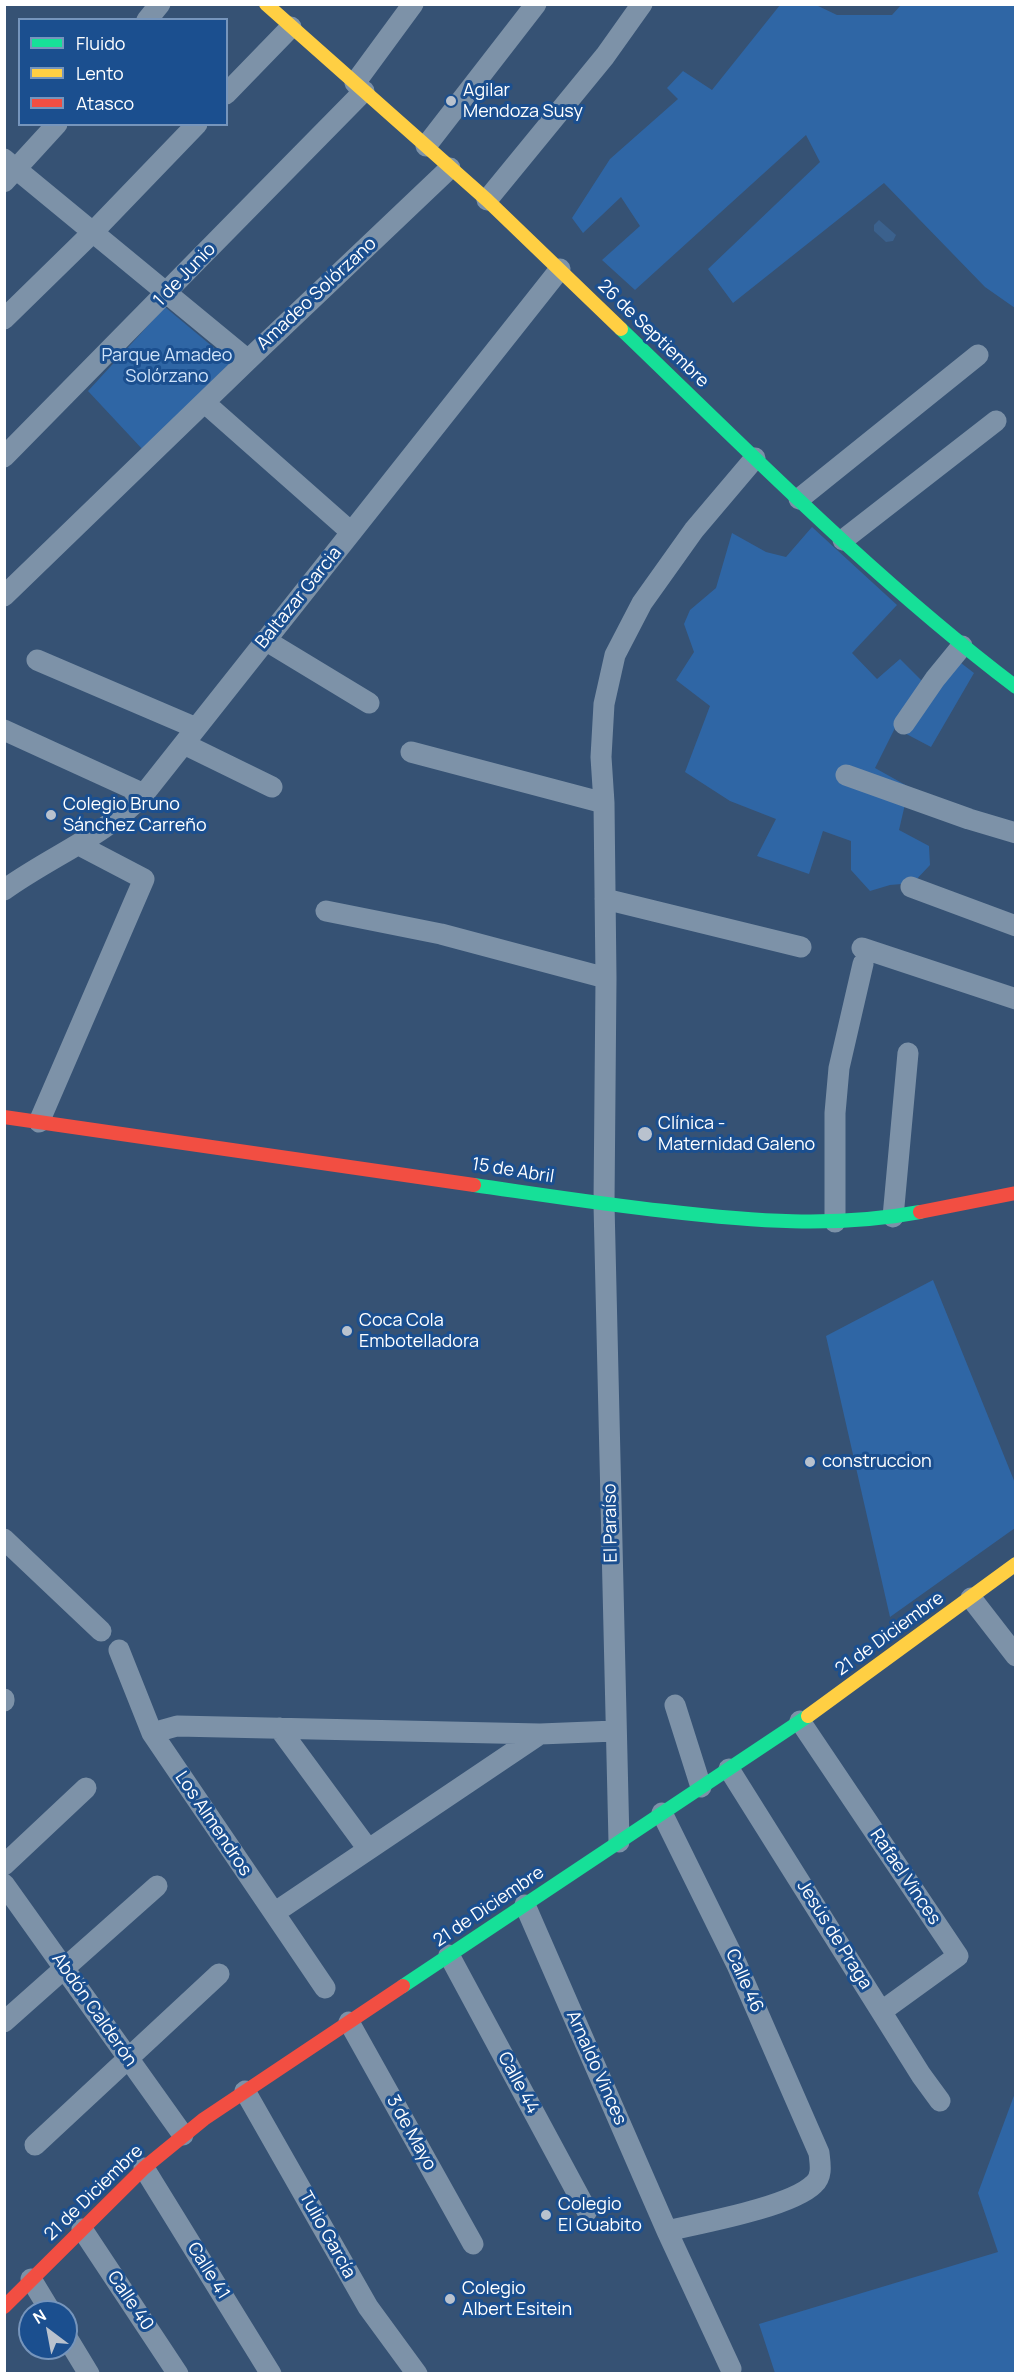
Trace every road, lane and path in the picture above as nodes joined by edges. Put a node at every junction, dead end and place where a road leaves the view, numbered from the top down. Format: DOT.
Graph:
graph roads {
  1 [pos="160,4"];
  2 [pos="266,4"];
  3 [pos="413,4"];
  4 [pos="536,4"];
  5 [pos="642,4"];
  6 [pos="149,18"];
  7 [pos="291,27"];
  8 [pos="359,87"];
  9 [pos="228,91"];
  10 [pos="55,126"];
  11 [pos="195,126"];
  12 [pos="426,146"];
  13 [pos="450,168"];
  14 [pos="9,170"];
  15 [pos="487,200"];
  16 [pos="93,232"];
  17 [pos="560,269"];
  18 [pos="168,293"];
  19 [pos="4,319"];
  20 [pos="978,356"];
  21 [pos="248,360"];
  22 [pos="205,403"];
  23 [pos="996,421"];
  24 [pos="4,457"];
  25 [pos="756,458"];
  26 [pos="799,499"];
  27 [pos="351,532"];
  28 [pos="843,540"];
  29 [pos="4,596"];
  30 [pos="265,640"];
  31 [pos="962,646"];
  32 [pos="38,660"];
  33 [pos="1016,687"];
  34 [pos="369,703"];
  35 [pos="904,724"];
  36 [pos="4,730"];
  37 [pos="190,736"];
  38 [pos="411,752"];
  39 [pos="846,775"];
  40 [pos="272,787"];
  41 [pos="144,794"];
  42 [pos="604,803"];
  43 [pos="1016,833"];
  44 [pos="80,845"];
  45 [pos="911,887"];
  46 [pos="4,890"];
  47 [pos="605,899"];
  48 [pos="326,911"];
  49 [pos="1016,926"];
  50 [pos="801,947"];
  51 [pos="606,978"];
  52 [pos="1016,999"];
  53 [pos="908,1053"];
  54 [pos="4,1117"];
  55 [pos="39,1122"];
  56 [pos="1016,1193"];
  57 [pos="604,1204"];
  58 [pos="893,1217"];
  59 [pos="835,1222"];
  60 [pos="4,1539"];
  61 [pos="1016,1564"];
  62 [pos="970,1598"];
  63 [pos="101,1630"];
  64 [pos="119,1650"];
  65 [pos="1016,1656"];
  66 [pos="675,1705"];
  67 [pos="800,1721"];
  68 [pos="279,1728"];
  69 [pos="615,1731"];
  70 [pos="152,1734"];
  71 [pos="540,1734"];
  72 [pos="729,1769"];
  73 [pos="701,1787"];
  74 [pos="86,1788"];
  75 [pos="662,1813"];
  76 [pos="619,1842"];
  77 [pos="368,1849"];
  78 [pos="4,1865"];
  79 [pos="4,1884"];
  80 [pos="157,1886"];
  81 [pos="525,1905"];
  82 [pos="274,1913"];
  83 [pos="448,1956"];
  84 [pos="64,1968"];
  85 [pos="219,1974"];
  86 [pos="325,1988"];
  87 [pos="882,2011"];
  88 [pos="4,2022"];
  89 [pos="349,2022"];
  90 [pos="128,2058"];
  91 [pos="245,2091"];
  92 [pos="940,2101"];
  93 [pos="183,2136"];
  94 [pos="35,2145"];
  95 [pos="144,2168"];
  96 [pos="587,2211"];
  97 [pos="82,2229"];
  98 [pos="667,2231"];
  99 [pos="473,2244"];
  100 [pos="31,2279"];
  101 [pos="44,2300"];
  102 [pos="4,2307"];
  103 [pos="78,2355"];
  104 [pos="731,2368"];
  105 [pos="89,2373"];
  106 [pos="178,2373"];
  107 [pos="271,2373"];
  108 [pos="417,2373"];
  1 -- 6 [label="street"];
  2 -- 7 [label="street, 26 de Septiembre"];
  3 -- 8 [label="street, 1 de Junio"];
  4 -- 12 [label="street"];
  5 -- 15 [label="street"];
  7 -- 8 [label="street, 26 de Septiembre"];
  7 -- 9 [label="street"];
  8 -- 12 [label="street, 26 de Septiembre"];
  8 -- 18 [label="street, 1 de Junio"];
  10 -- 14 [label="street"];
  11 -- 16 [label="street"];
  12 -- 13 [label="street, 26 de Septiembre"];
  13 -- 15 [label="street, 26 de Septiembre"];
  13 -- 21 [label="street, Amadeo Solórzano"];
  14 -- 16 [label="street"];
  15 -- 17 [label="street, 26 de Septiembre"];
  16 -- 18 [label="street"];
  16 -- 19 [label="street"];
  17 -- 25 [label="street, 26 de Septiembre"];
  17 -- 27 [label="street, Baltazar Garcia"];
  18 -- 21 [label="street"];
  18 -- 24 [label="street, 1 de Junio"];
  20 -- 26 [label="street"];
  21 -- 22 [label="street, Amadeo Solórzano"];
  22 -- 27 [label="street"];
  22 -- 29 [label="street, Amadeo Solórzano"];
  23 -- 28 [label="street"];
  25 -- 26 [label="street, 26 de Septiembre"];
  25 -- 42 [label="street, El Paraíso"];
  26 -- 28 [label="street, 26 de Septiembre"];
  27 -- 30 [label="street, Baltazar Garcia"];
  28 -- 31 [label="street, 26 de Septiembre"];
  30 -- 34 [label="street"];
  30 -- 37 [label="street, Baltazar Garcia"];
  31 -- 33 [label="street, 26 de Septiembre"];
  31 -- 35 [label="street"];
  32 -- 37 [label="street"];
  36 -- 41 [label="street"];
  37 -- 40 [label="street"];
  37 -- 41 [label="street, Baltazar Garcia"];
  38 -- 42 [label="street"];
  39 -- 43 [label="street"];
  41 -- 44 [label="street, Baltazar Garcia"];
  42 -- 47 [label="street, El Paraíso"];
  44 -- 46 [label="street, Baltazar Garcia"];
  44 -- 55 [label="street"];
  45 -- 49 [label="street"];
  47 -- 50 [label="street"];
  47 -- 51 [label="street, El Paraíso"];
  48 -- 51 [label="street"];
  51 -- 57 [label="street, El Paraíso"];
  52 -- 59 [label="street"];
  53 -- 58 [label="street"];
  54 -- 55 [label="street, 15 de Abril"];
  55 -- 57 [label="street, 15 de Abril"];
  56 -- 58 [label="street, 15 de Abril"];
  57 -- 59 [label="street, 15 de Abril"];
  57 -- 69 [label="street, El Paraíso"];
  58 -- 59 [label="street, 15 de Abril"];
  60 -- 63 [label="street"];
  61 -- 62 [label="street, 21 de Diciembre"];
  62 -- 65 [label="street"];
  62 -- 67 [label="street, 21 de Diciembre"];
  64 -- 70 [label="street, Los Almendros"];
  66 -- 73 [label="street"];
  67 -- 72 [label="street, 21 de Diciembre"];
  67 -- 87 [label="street, Rafael Vinces"];
  68 -- 70 [label="street"];
  68 -- 71 [label="street"];
  68 -- 77 [label="street"];
  69 -- 71 [label="street"];
  69 -- 76 [label="street, El Paraíso"];
  70 -- 82 [label="street, Los Almendros"];
  71 -- 77 [label="street"];
  72 -- 73 [label="street, 21 de Diciembre"];
  72 -- 87 [label="street, Jesús de Praga"];
  73 -- 75 [label="street, 21 de Diciembre"];
  74 -- 78 [label="street"];
  75 -- 76 [label="street, 21 de Diciembre"];
  75 -- 98 [label="street, Calle 46"];
  76 -- 81 [label="street, 21 de Diciembre"];
  77 -- 82 [label="street"];
  79 -- 84 [label="street, Abdón Calderón"];
  80 -- 84 [label="street"];
  81 -- 83 [label="street, 21 de Diciembre"];
  81 -- 98 [label="street, Arnaldo Vinces"];
  82 -- 86 [label="street, Los Almendros"];
  83 -- 89 [label="street, 21 de Diciembre"];
  83 -- 96 [label="street, Calle 44"];
  84 -- 88 [label="street"];
  84 -- 90 [label="street, Abdón Calderón"];
  85 -- 90 [label="street"];
  87 -- 92 [label="street, Jesús de Praga"];
  89 -- 91 [label="street, 21 de Diciembre"];
  89 -- 99 [label="street, 3 de Mayo"];
  90 -- 93 [label="street, Abdón Calderón"];
  90 -- 94 [label="street"];
  91 -- 93 [label="street, 21 de Diciembre"];
  91 -- 108 [label="street, Tulio García"];
  93 -- 95 [label="street, 21 de Diciembre"];
  95 -- 97 [label="street, 21 de Diciembre"];
  95 -- 107 [label="street, Calle 41"];
  97 -- 100 [label="street, 21 de Diciembre"];
  97 -- 106 [label="street, Calle 40"];
  98 -- 104 [label="street, Arnaldo Vinces"];
  100 -- 101 [label="street"];
  100 -- 102 [label="street, 21 de Diciembre"];
  103 -- 105 [label="street"];
}
